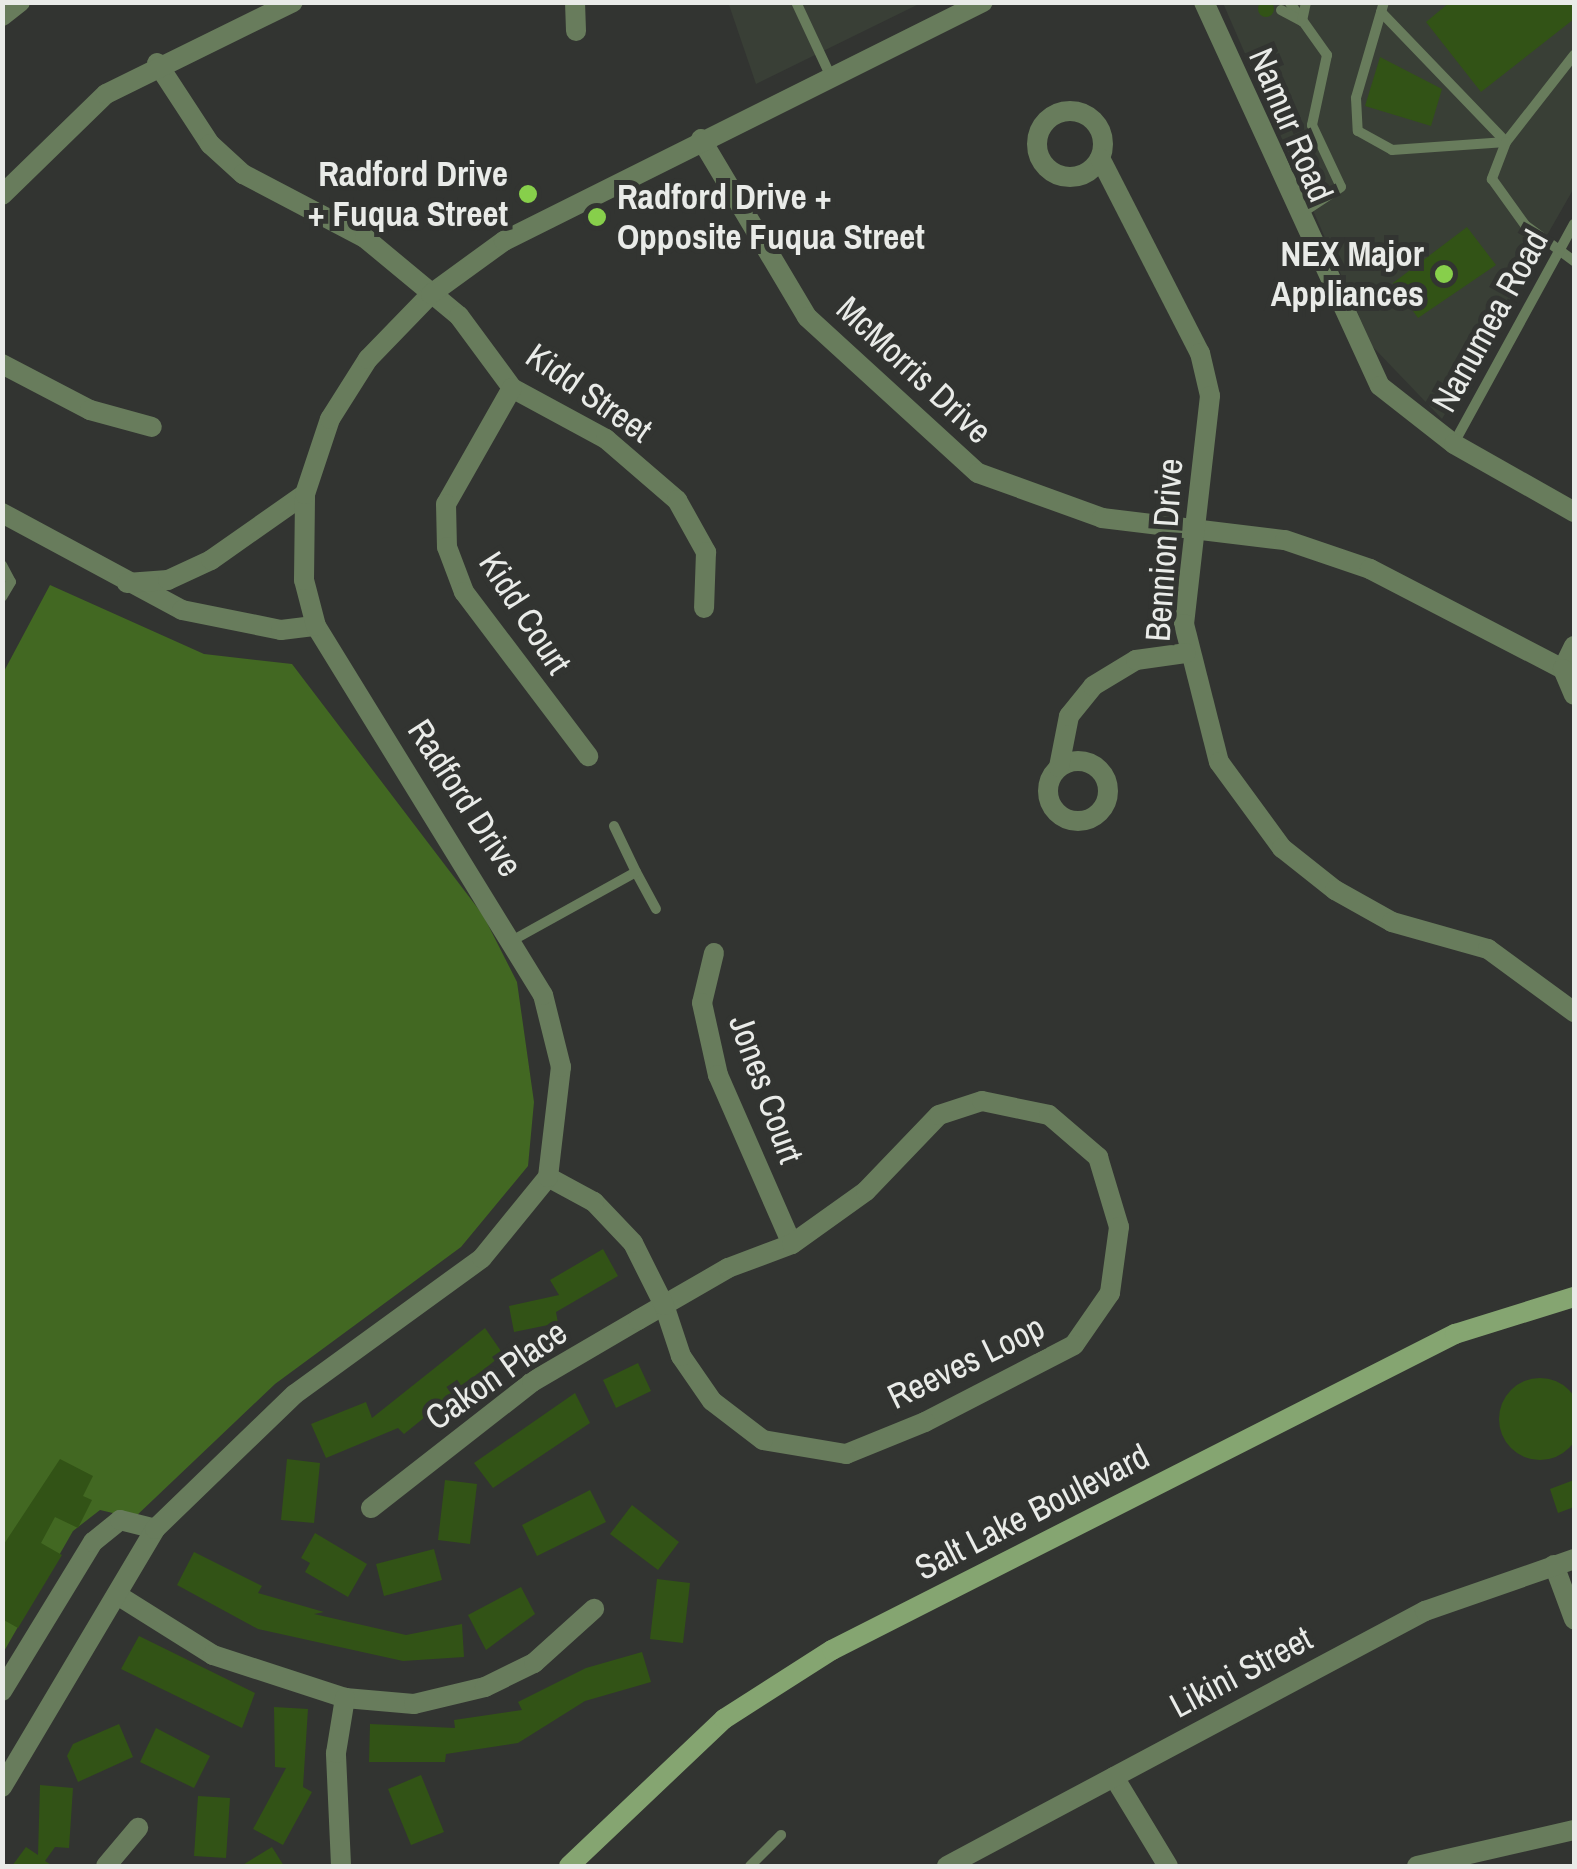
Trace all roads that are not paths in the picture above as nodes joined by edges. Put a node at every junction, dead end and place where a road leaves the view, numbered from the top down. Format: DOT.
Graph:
graph roads {
  1 [pos="20,2"];
  2 [pos="293,2"];
  3 [pos="575,2"];
  4 [pos="796,2"];
  5 [pos="982,2"];
  6 [pos="1204,2"];
  7 [pos="1306,2"];
  8 [pos="1285,6"];
  9 [pos="1382,7"];
  10 [pos="2,16"];
  11 [pos="1302,20"];
  12 [pos="576,31"];
  13 [pos="1574,54"];
  14 [pos="157,63"];
  15 [pos="831,77"];
  16 [pos="700,139"];
  17 [pos="1506,142"];
  18 [pos="1100,158"];
  19 [pos="2,195"];
  20 [pos="1296,218"];
  21 [pos="1574,224"];
  22 [pos="1559,253"];
  23 [pos="1574,261"];
  24 [pos="431,294"];
  25 [pos="2,364"];
  26 [pos="512,388"];
  27 [pos="152,427"];
  28 [pos="1454,444"];
  29 [pos="305,494"];
  30 [pos="1574,512"];
  31 [pos="2,513"];
  32 [pos="1194,526"];
  33 [pos="2,565"];
  34 [pos="120,584"];
  35 [pos="2,597"];
  36 [pos="704,608"];
  37 [pos="316,626"];
  38 [pos="1574,646"];
  39 [pos="1186,652"];
  40 [pos="1563,669"];
  41 [pos="1574,694"];
  42 [pos="588,756"];
  43 [pos="1059,767"];
  44 [pos="614,826"];
  45 [pos="636,872"];
  46 [pos="656,909"];
  47 [pos="515,938"];
  48 [pos="714,953"];
  49 [pos="1574,1012"];
  50 [pos="548,1177"];
  51 [pos="792,1244"];
  52 [pos="1574,1297"];
  53 [pos="664,1305"];
  54 [pos="371,1508"];
  55 [pos="155,1529"];
  56 [pos="1564,1562"];
  57 [pos="119,1596"];
  58 [pos="594,1609"];
  59 [pos="1574,1619"];
  60 [pos="2,1691"];
  61 [pos="345,1698"];
  62 [pos="1114,1777"];
  63 [pos="2,1787"];
  64 [pos="138,1828"];
  65 [pos="1574,1830"];
  66 [pos="780,1835"];
  67 [pos="341,1865"];
  68 [pos="106,1866"];
  69 [pos="569,1866"];
  70 [pos="750,1866"];
  71 [pos="947,1866"];
  72 [pos="1168,1866"];
  73 [pos="1417,1866"];
  1 -- 10 [label="street"];
  2 -- 14 [label="street"];
  3 -- 12 [label="street"];
  4 -- 15 [label="lane"];
  5 -- 15 [label="street, Radford Drive"];
  6 -- 20 [label="street, Namur Road"];
  7 -- 11 [label="lane"];
  8 -- 11 [label="lane"];
  9 -- 17 [label="lane"];
  9 -- 17 [label="lane"];
  11 -- 20 [label="lane"];
  13 -- 17 [label="lane"];
  14 -- 19 [label="street"];
  14 -- 24 [label="street, Kidd Street"];
  15 -- 16 [label="street, Radford Drive"];
  16 -- 24 [label="street, Radford Drive"];
  16 -- 32 [label="street, McMorris Drive"];
  17 -- 22 [label="lane"];
  18 -- 32 [label="street, Bennion Drive"];
  20 -- 28 [label="street, Namur Road"];
  21 -- 22 [label="lane, Nanumea Road"];
  22 -- 23 [label="lane"];
  22 -- 28 [label="lane, Nanumea Road"];
  24 -- 26 [label="street, Kidd Street"];
  24 -- 29 [label="street, Radford Drive"];
  25 -- 27 [label="street"];
  26 -- 36 [label="street, Kidd Street"];
  26 -- 42 [label="street, Kidd Court"];
  28 -- 30 [label="street, Namur Road"];
  29 -- 34 [label="street"];
  29 -- 37 [label="street, Radford Drive"];
  31 -- 34 [label="street"];
  32 -- 39 [label="street, Bennion Drive"];
  32 -- 40 [label="street, McMorris Drive"];
  33 -- 35 [label="lane"];
  34 -- 37 [label="street"];
  37 -- 47 [label="street, Radford Drive"];
  38 -- 40 [label="street"];
  39 -- 43 [label="street"];
  39 -- 49 [label="street, Bennion Drive"];
  40 -- 41 [label="street"];
  44 -- 45 [label="lane"];
  45 -- 46 [label="lane"];
  45 -- 47 [label="lane"];
  47 -- 50 [label="street, Radford Drive"];
  48 -- 51 [label="street, Jones Court"];
  50 -- 53 [label="street, Reeves Loop"];
  50 -- 55 [label="street"];
  51 -- 53 [label="street, Reeves Loop"];
  51 -- 53 [label="street, Reeves Loop"];
  52 -- 69 [label="main road, Salt Lake Boulevard"];
  53 -- 54 [label="street, Cakon Place"];
  55 -- 57 [label="street"];
  55 -- 60 [label="street"];
  56 -- 59 [label="street"];
  56 -- 62 [label="street, Likini Street"];
  57 -- 61 [label="street"];
  57 -- 63 [label="street"];
  58 -- 61 [label="street"];
  61 -- 67 [label="street"];
  62 -- 71 [label="street, Likini Street"];
  62 -- 72 [label="street"];
  64 -- 68 [label="street"];
  65 -- 73 [label="street"];
  66 -- 70 [label="lane"];
}
